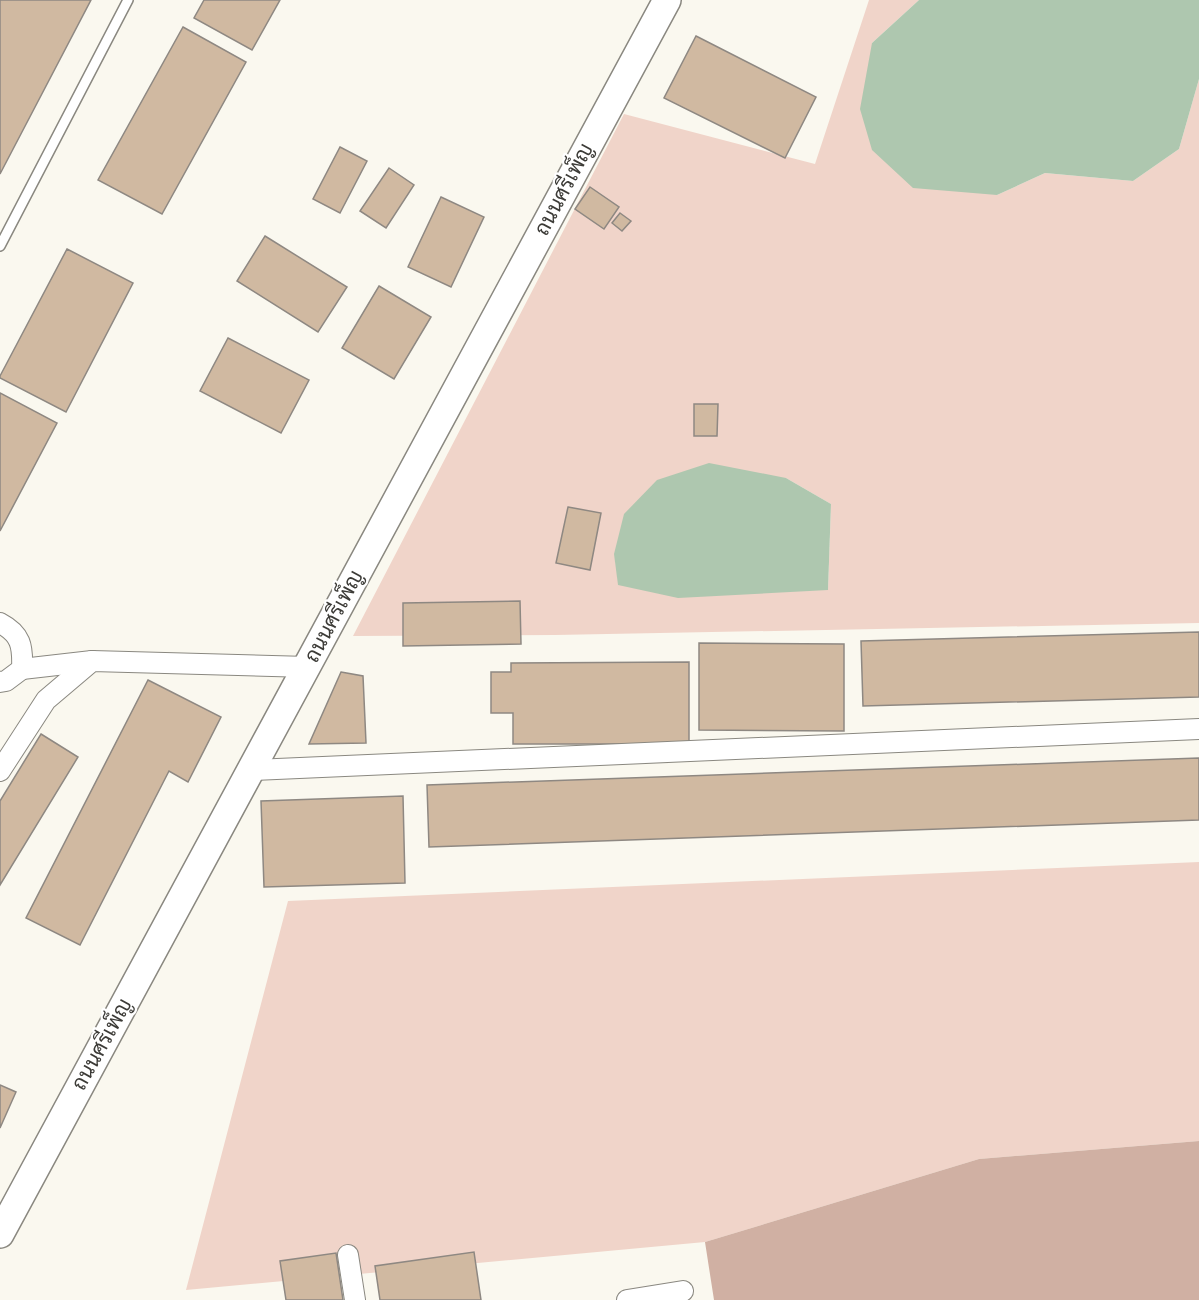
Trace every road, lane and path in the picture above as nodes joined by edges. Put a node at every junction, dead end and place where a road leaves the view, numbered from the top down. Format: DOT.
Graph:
graph roads {
  1 [pos="128,0"];
  2 [pos="667,0"];
  3 [pos="0,246"];
  4 [pos="0,623"];
  5 [pos="92,661"];
  6 [pos="308,667"];
  7 [pos="22,669"];
  8 [pos="0,682"];
  9 [pos="1199,729"];
  10 [pos="253,770"];
  11 [pos="0,771"];
  12 [pos="0,1234"];
  13 [pos="348,1255"];
  14 [pos="682,1291"];
  15 [pos="355,1300"];
  16 [pos="627,1300"];
  1 -- 3 [label="lane"];
  2 -- 6 [label="main road, ถนนศรีเพ็ญ"];
  4 -- 7 [label="street"];
  5 -- 6 [label="street"];
  5 -- 7 [label="street"];
  5 -- 11 [label="street"];
  6 -- 10 [label="main road, ถนนศรีเพ็ญ"];
  7 -- 8 [label="street"];
  9 -- 10 [label="street"];
  10 -- 12 [label="main road, ถนนศรีเพ็ญ"];
  13 -- 15 [label="street"];
  14 -- 16 [label="street"];
}
